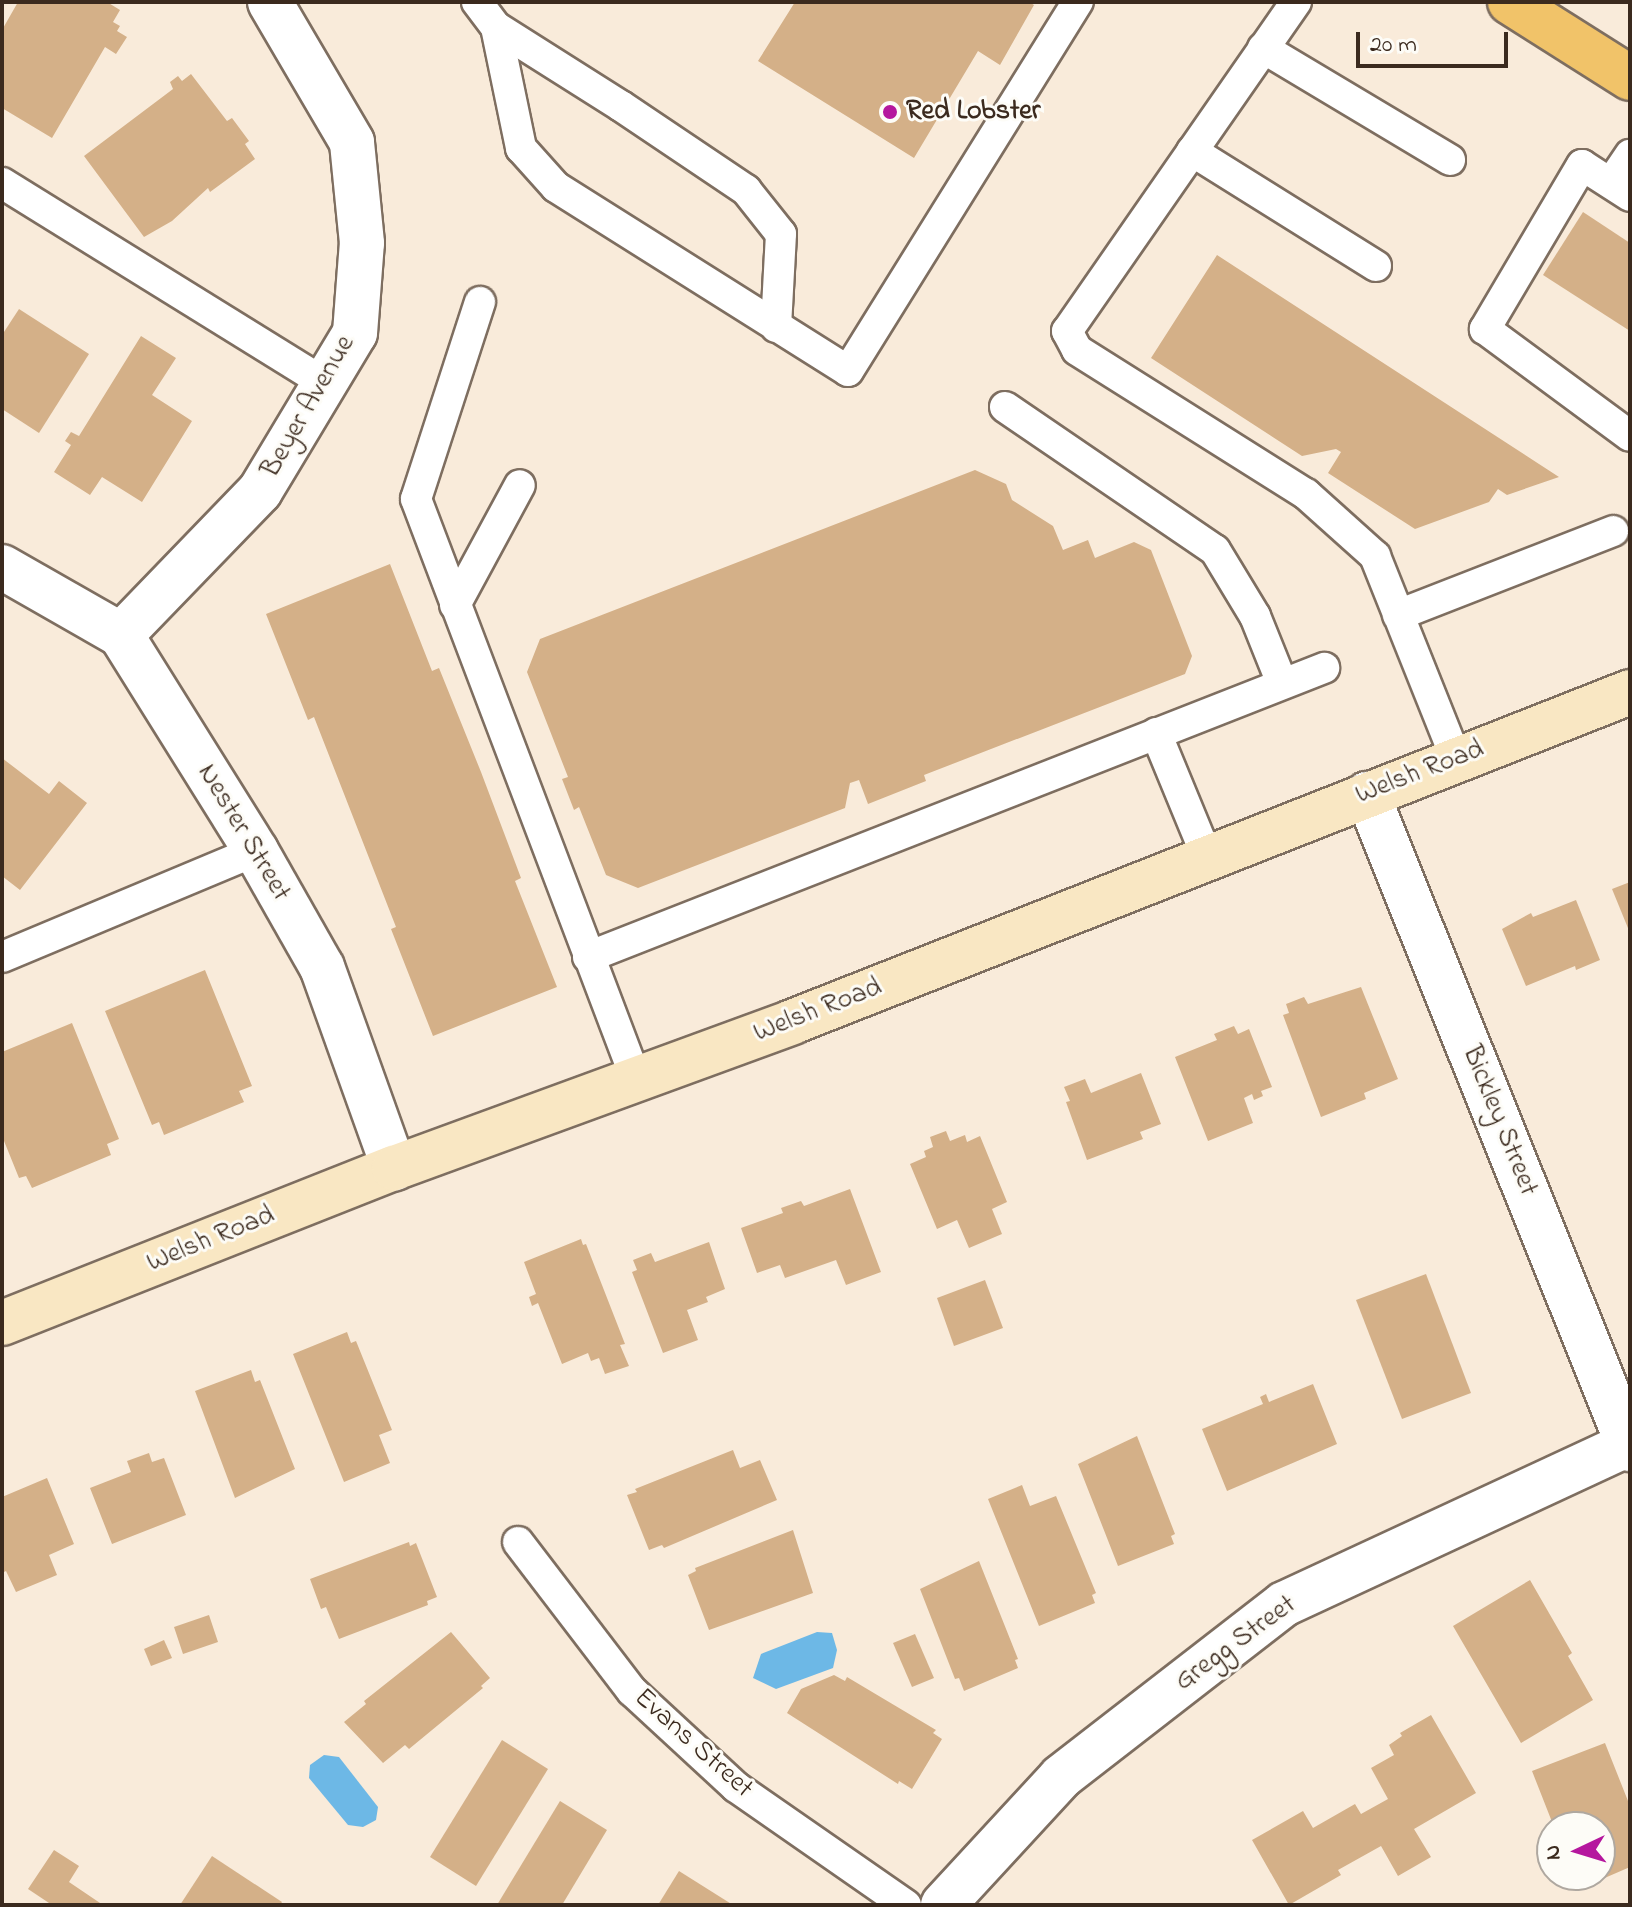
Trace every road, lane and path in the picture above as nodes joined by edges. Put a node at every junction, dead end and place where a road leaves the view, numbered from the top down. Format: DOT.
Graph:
graph roads {
  1 [pos="270,2"];
  2 [pos="477,2"];
  3 [pos="1078,2"];
  4 [pos="1296,2"];
  5 [pos="1510,2"];
  6 [pos="496,27"];
  7 [pos="1263,48"];
  8 [pos="1630,78"];
  9 [pos="1192,151"];
  10 [pos="1630,155"];
  11 [pos="1450,160"];
  12 [pos="2,183"];
  13 [pos="1620,190"];
  14 [pos="1376,266"];
  15 [pos="480,302"];
  16 [pos="776,327"];
  17 [pos="324,383"];
  18 [pos="1005,407"];
  19 [pos="1630,436"];
  20 [pos="520,485"];
  21 [pos="1613,531"];
  22 [pos="2,567"];
  23 [pos="455,605"];
  24 [pos="1398,615"];
  25 [pos="121,635"];
  26 [pos="1324,668"];
  27 [pos="1282,683"];
  28 [pos="1630,692"];
  29 [pos="1156,733"];
  30 [pos="1456,759"];
  31 [pos="1367,794"];
  32 [pos="256,851"];
  33 [pos="1208,859"];
  34 [pos="2,957"];
  35 [pos="588,957"];
  36 [pos="636,1079"];
  37 [pos="394,1168"];
  38 [pos="2,1323"];
  39 [pos="1629,1446"];
  40 [pos="518,1542"];
  41 [pos="906,1905"];
  42 [pos="943,1905"];
  1 -- 17 [label="street, Beyer Avenue"];
  2 -- 6 [label="lane"];
  3 -- 16 [label="lane"];
  4 -- 7 [label="lane"];
  5 -- 8 [label="highway"];
  6 -- 16 [label="lane"];
  6 -- 16 [label="lane"];
  7 -- 9 [label="lane"];
  7 -- 11 [label="lane"];
  9 -- 14 [label="lane"];
  9 -- 24 [label="lane"];
  10 -- 13 [label="lane"];
  12 -- 17 [label="lane"];
  13 -- 19 [label="lane"];
  15 -- 23 [label="lane"];
  17 -- 25 [label="street, Beyer Avenue"];
  18 -- 27 [label="lane"];
  20 -- 23 [label="lane"];
  21 -- 24 [label="lane"];
  22 -- 25 [label="street, Nester Street"];
  23 -- 35 [label="lane"];
  24 -- 30 [label="lane"];
  25 -- 32 [label="street, Nester Street"];
  26 -- 27 [label="lane"];
  27 -- 29 [label="lane"];
  28 -- 30 [label="main road, Welsh Road"];
  29 -- 33 [label="lane"];
  29 -- 35 [label="lane"];
  30 -- 31 [label="main road, Welsh Road"];
  31 -- 33 [label="main road, Welsh Road"];
  31 -- 39 [label="street, Bickley Street"];
  32 -- 34 [label="lane"];
  32 -- 37 [label="street, Nester Street"];
  33 -- 36 [label="main road, Welsh Road"];
  35 -- 36 [label="lane"];
  36 -- 37 [label="main road, Welsh Road"];
  37 -- 38 [label="main road, Welsh Road"];
  39 -- 42 [label="street, Gregg Street"];
  40 -- 41 [label="lane, Evans Street"];
}
